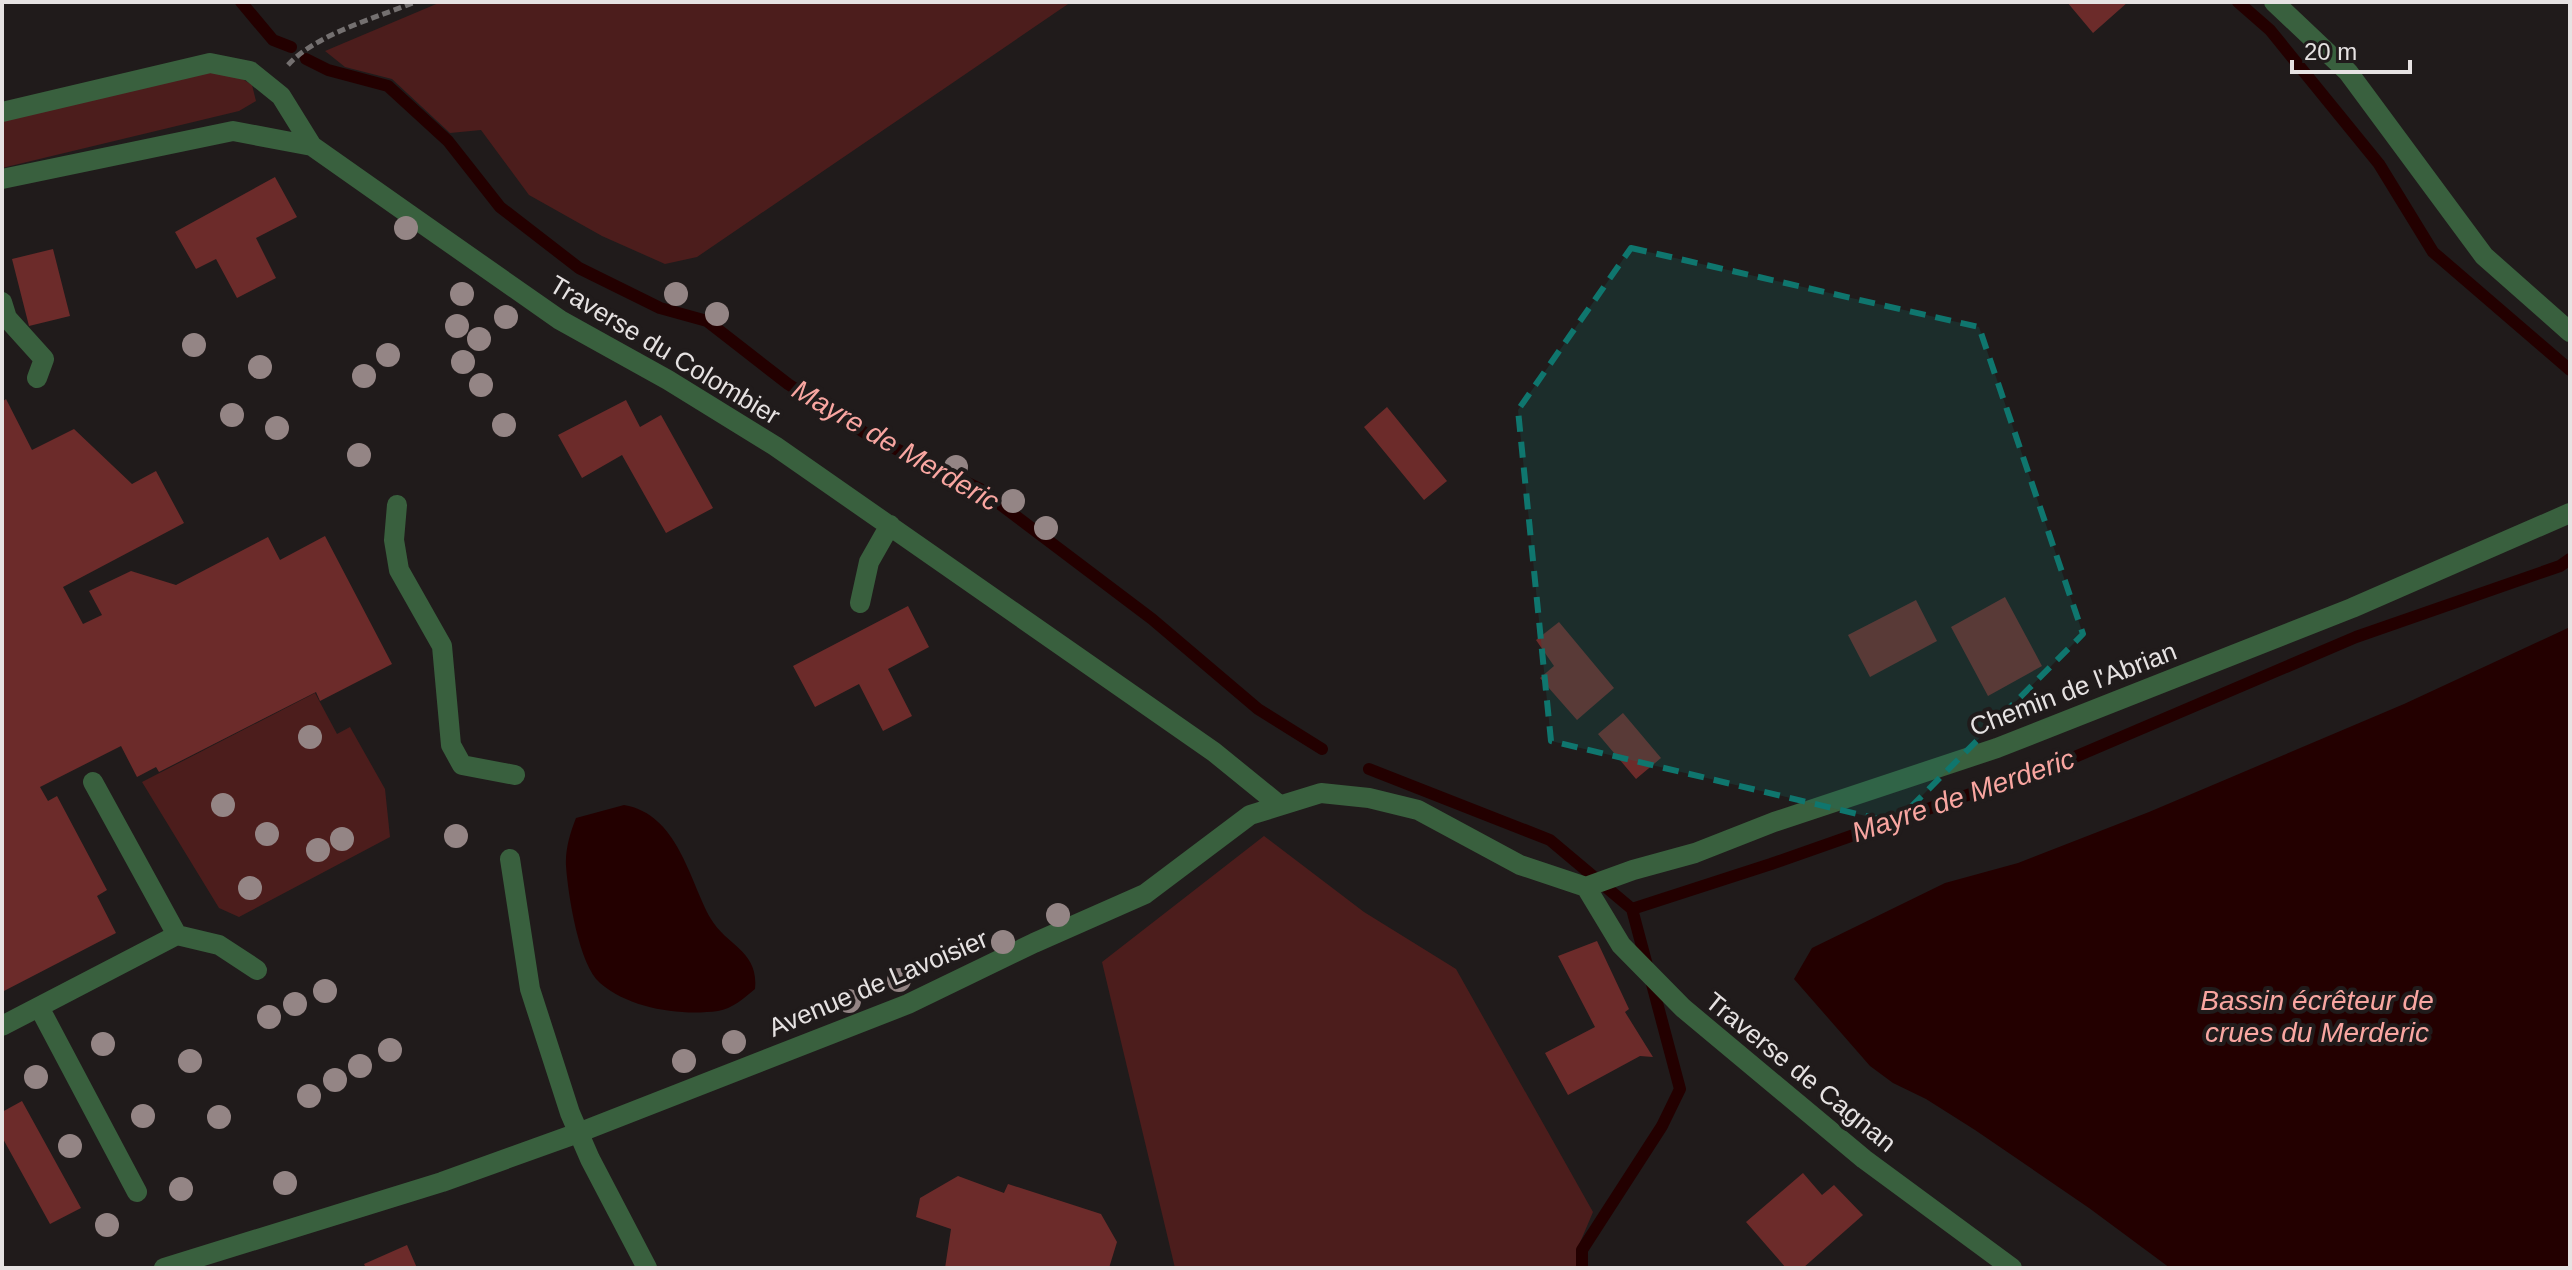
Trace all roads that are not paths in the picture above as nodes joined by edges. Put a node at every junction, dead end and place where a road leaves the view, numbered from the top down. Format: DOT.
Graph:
graph roads {
  1 [pos="2274,2"];
  2 [pos="2,112"];
  3 [pos="312,146"];
  4 [pos="2,179"];
  5 [pos="2,302"];
  6 [pos="2570,332"];
  7 [pos="37,378"];
  8 [pos="397,505"];
  9 [pos="2570,513"];
  10 [pos="890,525"];
  11 [pos="860,603"];
  12 [pos="515,775"];
  13 [pos="93,782"];
  14 [pos="1278,804"];
  15 [pos="510,859"];
  16 [pos="1588,887"];
  17 [pos="177,935"];
  18 [pos="257,970"];
  19 [pos="39,1007"];
  20 [pos="2,1026"];
  21 [pos="578,1133"];
  22 [pos="137,1192"];
  23 [pos="164,1268"];
  24 [pos="647,1268"];
  25 [pos="2012,1268"];
  1 -- 6 [label="street"];
  2 -- 3 [label="street, Traverse du Colombier"];
  3 -- 4 [label="street"];
  3 -- 10 [label="street, Traverse du Colombier"];
  5 -- 7 [label="street"];
  8 -- 12 [label="street"];
  9 -- 16 [label="street, Chemin de l'Abrian"];
  10 -- 11 [label="street"];
  10 -- 14 [label="street, Traverse du Colombier"];
  13 -- 17 [label="street"];
  14 -- 16 [label="street, Avenue de Lavoisier"];
  14 -- 21 [label="street, Avenue de Lavoisier"];
  15 -- 21 [label="street"];
  16 -- 25 [label="street, Traverse de Cagnan"];
  17 -- 18 [label="street"];
  17 -- 19 [label="street"];
  19 -- 20 [label="street"];
  19 -- 22 [label="street"];
  21 -- 23 [label="street, Avenue de Lavoisier"];
  21 -- 24 [label="street"];
}
